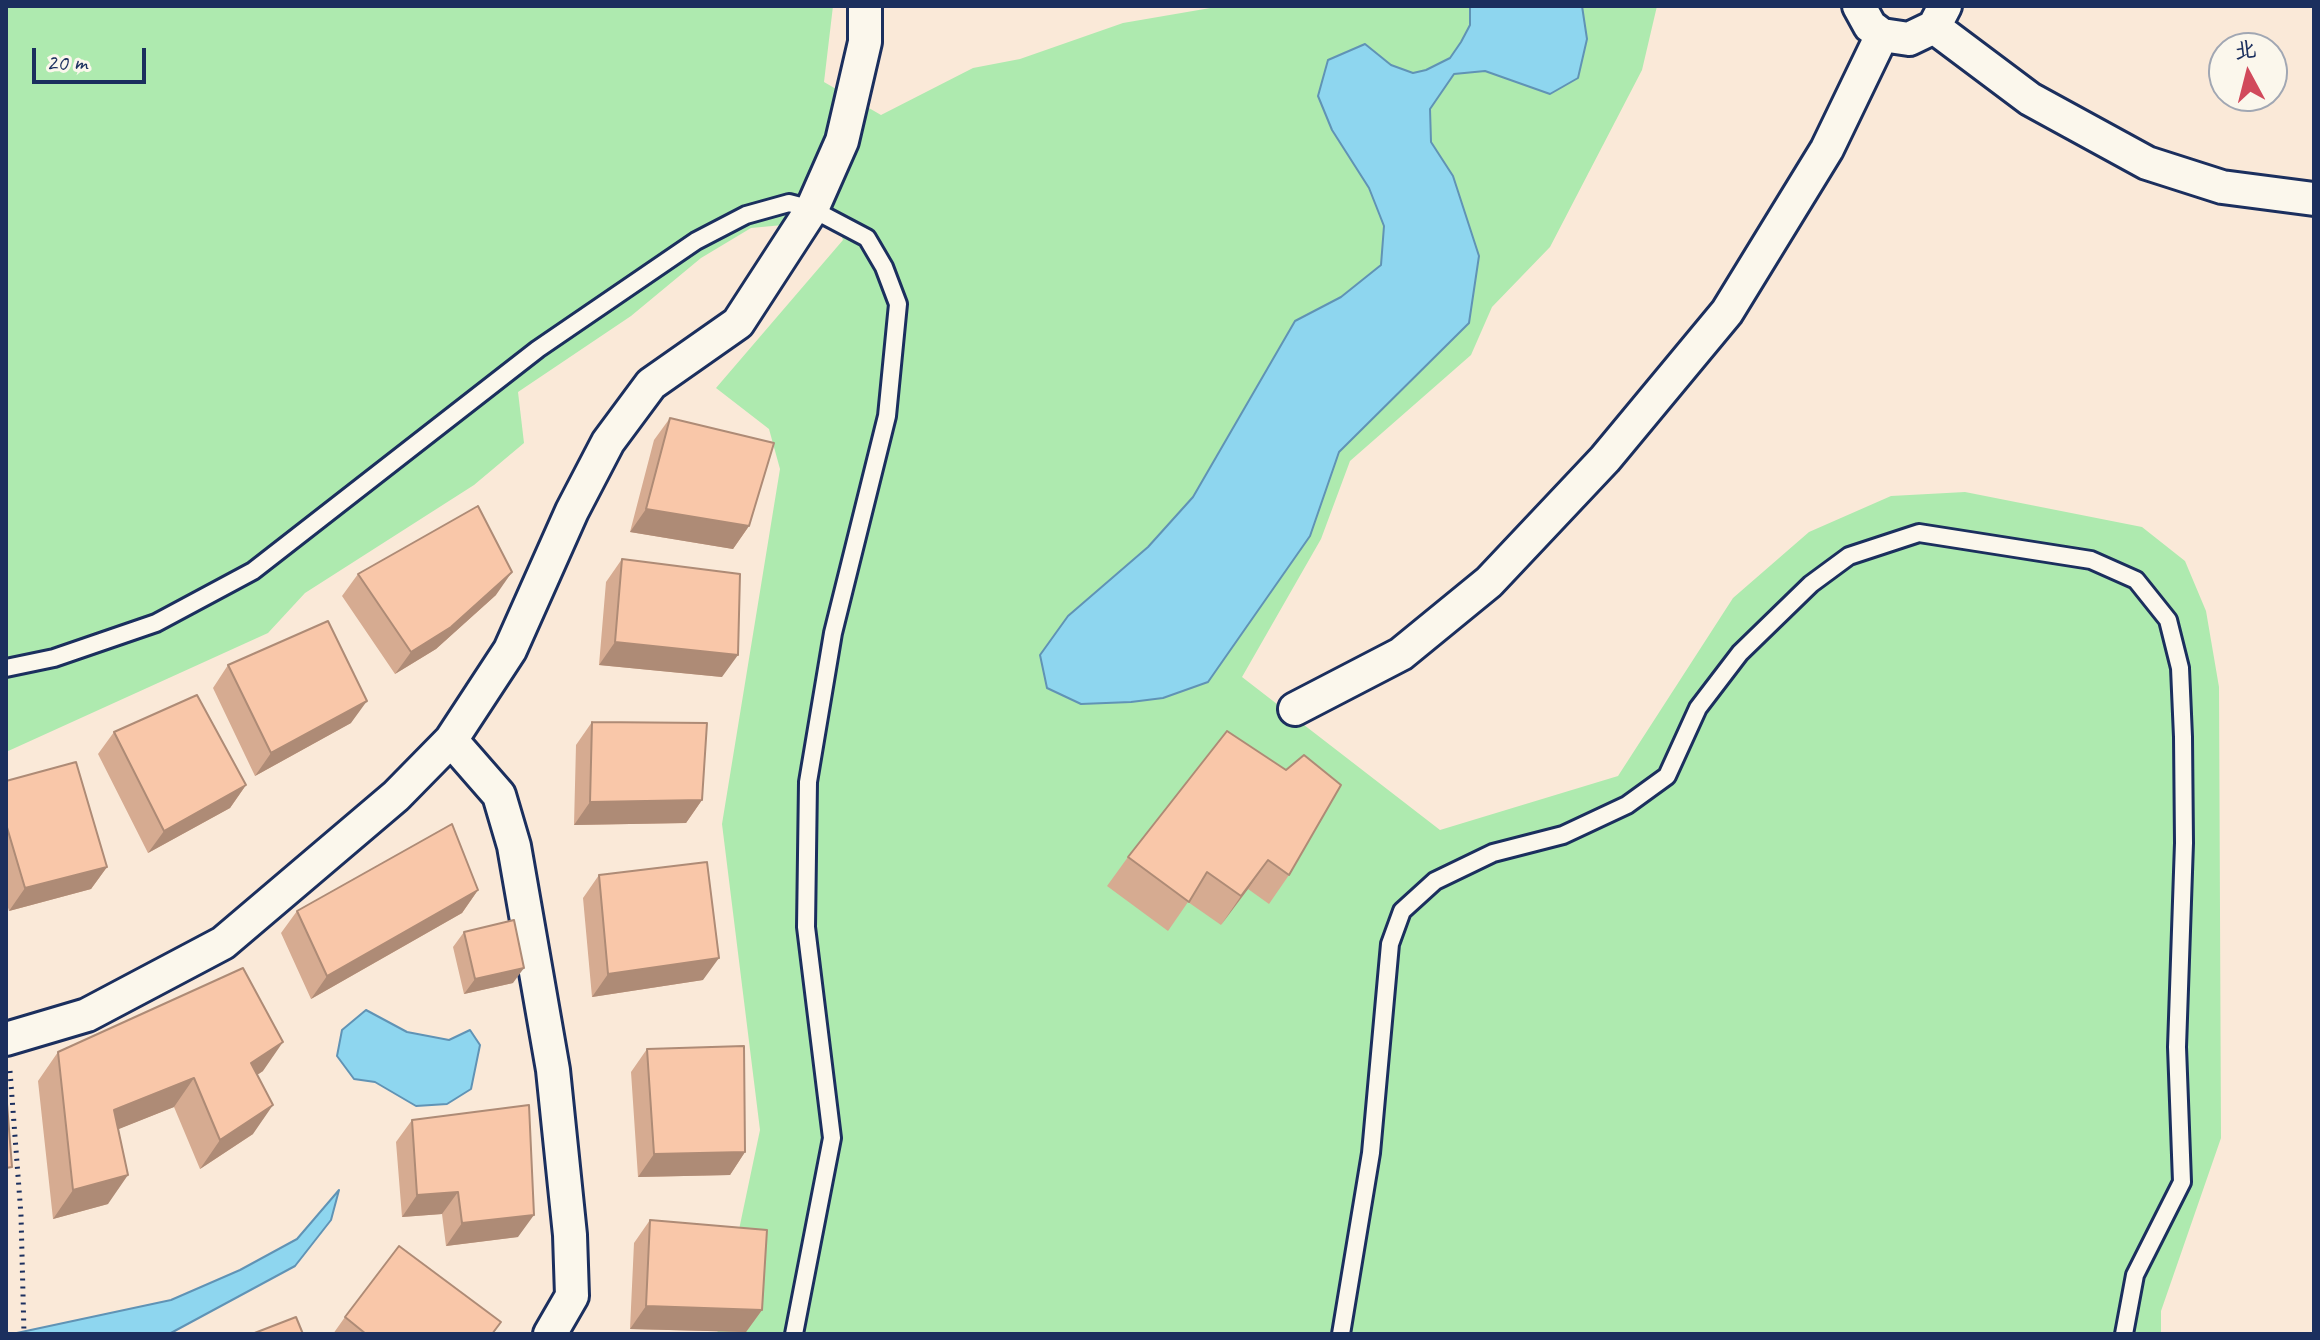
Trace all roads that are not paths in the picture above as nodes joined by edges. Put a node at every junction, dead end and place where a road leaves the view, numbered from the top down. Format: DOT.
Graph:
graph roads {
  1 [pos="865,6"];
  2 [pos="1859,6"];
  3 [pos="1939,16"];
  4 [pos="1882,35"];
  5 [pos="2314,199"];
  6 [pos="812,209"];
  7 [pos="6,668"];
  8 [pos="1295,709"];
  9 [pos="451,740"];
  10 [pos="6,1039"];
  11 [pos="550,1334"];
  12 [pos="794,1334"];
  13 [pos="1341,1334"];
  14 [pos="2124,1334"];
  1 -- 6 [label="street"];
  2 -- 4 [label="street"];
  3 -- 4 [label="street"];
  3 -- 5 [label="street"];
  4 -- 8 [label="street"];
  6 -- 7 [label="lane"];
  6 -- 9 [label="street"];
  6 -- 12 [label="lane"];
  9 -- 10 [label="street"];
  9 -- 11 [label="street"];
  13 -- 14 [label="lane"];
}
